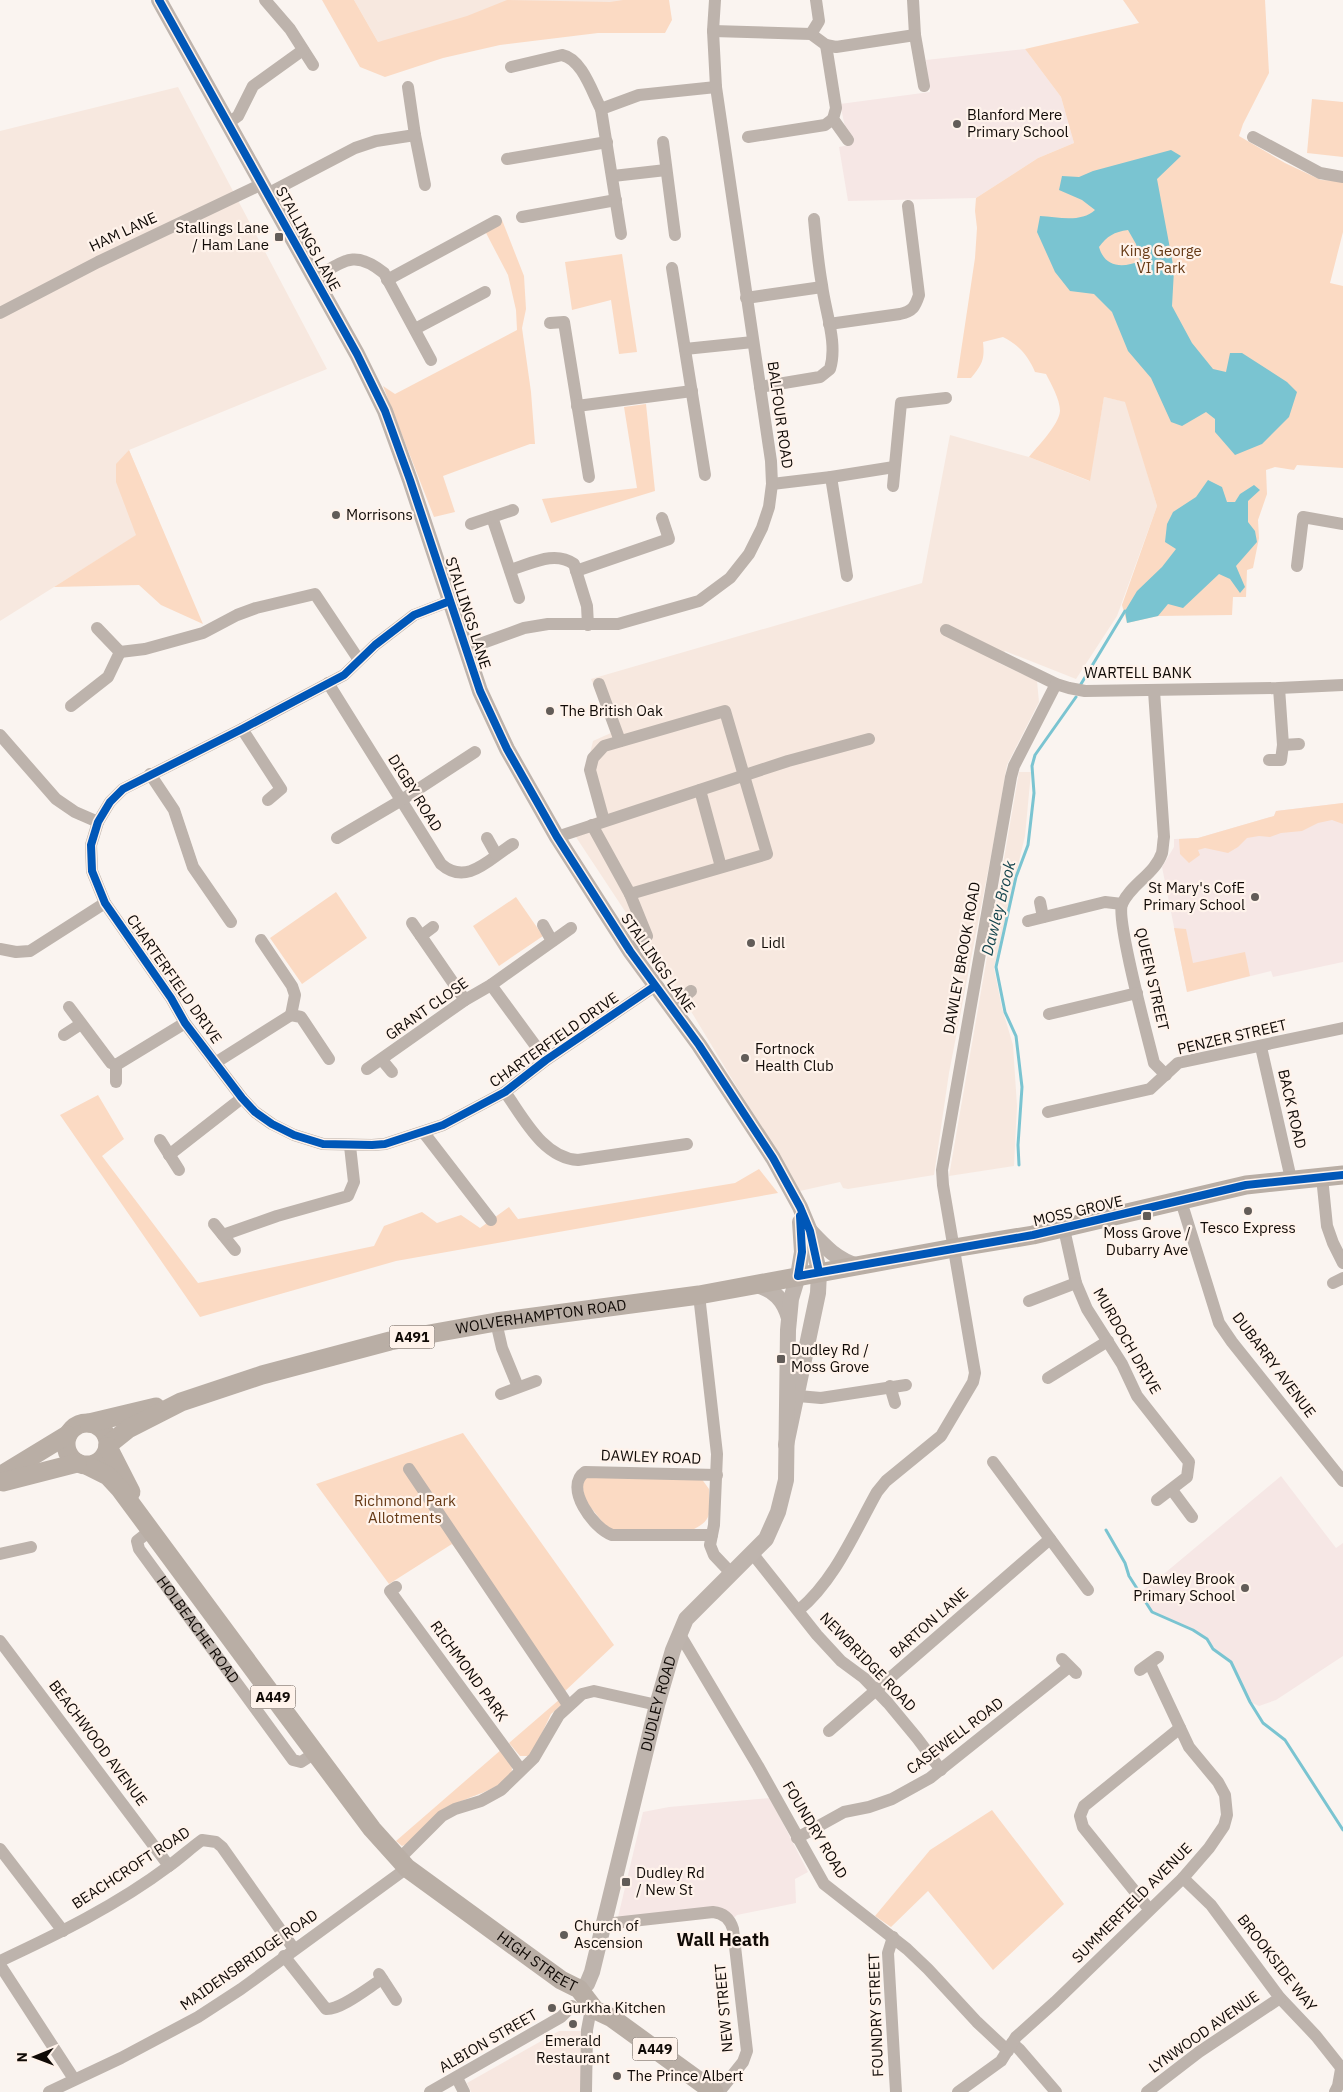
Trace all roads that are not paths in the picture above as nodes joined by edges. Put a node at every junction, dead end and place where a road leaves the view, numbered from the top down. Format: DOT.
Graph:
graph roads {
  1 [pos="159,0"];
  2 [pos="265,0"];
  3 [pos="715,0"];
  4 [pos="816,0"];
  5 [pos="913,0"];
  6 [pos="713,31"];
  7 [pos="811,34"];
  8 [pos="915,35"];
  9 [pos="826,45"];
  10 [pos="303,50"];
  11 [pos="313,65"];
  12 [pos="511,68"];
  13 [pos="924,86"];
  14 [pos="408,87"];
  15 [pos="716,88"];
  16 [pos="601,109"];
  17 [pos="833,119"];
  18 [pos="227,124"];
  19 [pos="415,134"];
  20 [pos="748,137"];
  21 [pos="1253,137"];
  22 [pos="848,140"];
  23 [pos="608,142"];
  24 [pos="663,142"];
  25 [pos="507,159"];
  26 [pos="666,170"];
  27 [pos="612,176"];
  28 [pos="1343,177"];
  29 [pos="425,185"];
  30 [pos="264,189"];
  31 [pos="616,200"];
  32 [pos="908,206"];
  33 [pos="522,217"];
  34 [pos="814,219"];
  35 [pos="496,220"];
  36 [pos="621,234"];
  37 [pos="675,235"];
  38 [pos="672,268"];
  39 [pos="315,278"];
  40 [pos="387,280"];
  41 [pos="822,287"];
  42 [pos="485,292"];
  43 [pos="746,298"];
  44 [pos="0,313"];
  45 [pos="550,323"];
  46 [pos="829,324"];
  47 [pos="415,330"];
  48 [pos="753,342"];
  49 [pos="685,349"];
  50 [pos="431,360"];
  51 [pos="760,387"];
  52 [pos="692,391"];
  53 [pos="946,398"];
  54 [pos="577,406"];
  55 [pos="894,467"];
  56 [pos="705,475"];
  57 [pos="589,477"];
  58 [pos="831,477"];
  59 [pos="772,484"];
  60 [pos="893,486"];
  61 [pos="513,510"];
  62 [pos="492,517"];
  63 [pos="662,518"];
  64 [pos="471,524"];
  65 [pos="1343,524"];
  66 [pos="1297,566"];
  67 [pos="510,570"];
  68 [pos="576,571"];
  69 [pos="847,576"];
  70 [pos="519,598"];
  71 [pos="450,600"];
  72 [pos="588,625"];
  73 [pos="97,628"];
  74 [pos="946,630"];
  75 [pos="466,649"];
  76 [pos="120,652"];
  77 [pos="359,660"];
  78 [pos="328,683"];
  79 [pos="599,684"];
  80 [pos="1056,684"];
  81 [pos="1343,684"];
  82 [pos="1279,688"];
  83 [pos="1154,691"];
  84 [pos="71,706"];
  85 [pos="242,729"];
  86 [pos="869,739"];
  87 [pos="620,740"];
  88 [pos="3,743"];
  89 [pos="1299,744"];
  90 [pos="1284,745"];
  91 [pos="475,752"];
  92 [pos="1269,760"];
  93 [pos="150,774"];
  94 [pos="744,776"];
  95 [pos="700,790"];
  96 [pos="268,800"];
  97 [pos="400,801"];
  98 [pos="98,822"];
  99 [pos="598,823"];
  100 [pos="557,837"];
  101 [pos="337,838"];
  102 [pos="487,838"];
  103 [pos="513,844"];
  104 [pos="496,854"];
  105 [pos="721,868"];
  106 [pos="630,894"];
  107 [pos="1040,902"];
  108 [pos="104,904"];
  109 [pos="1122,904"];
  110 [pos="1044,918"];
  111 [pos="1028,921"];
  112 [pos="230,922"];
  113 [pos="412,923"];
  114 [pos="543,925"];
  115 [pos="433,927"];
  116 [pos="571,928"];
  117 [pos="421,936"];
  118 [pos="261,940"];
  119 [pos="552,941"];
  120 [pos="0,948"];
  121 [pos="630,951"];
  122 [pos="491,985"];
  123 [pos="655,986"];
  124 [pos="691,991"];
  125 [pos="1137,992"];
  126 [pos="465,1000"];
  127 [pos="69,1007"];
  128 [pos="671,1007"];
  129 [pos="1049,1014"];
  130 [pos="291,1015"];
  131 [pos="185,1023"];
  132 [pos="81,1024"];
  133 [pos="1343,1028"];
  134 [pos="64,1035"];
  135 [pos="1261,1047"];
  136 [pos="329,1060"];
  137 [pos="382,1060"];
  138 [pos="546,1060"];
  139 [pos="215,1063"];
  140 [pos="116,1065"];
  141 [pos="367,1069"];
  142 [pos="392,1072"];
  143 [pos="1166,1075"];
  144 [pos="116,1082"];
  145 [pos="505,1092"];
  146 [pos="242,1098"];
  147 [pos="1048,1112"];
  148 [pos="424,1133"];
  149 [pos="160,1140"];
  150 [pos="687,1144"];
  151 [pos="350,1146"];
  152 [pos="169,1155"];
  153 [pos="179,1170"];
  154 [pos="1343,1175"];
  155 [pos="1322,1177"];
  156 [pos="1291,1179"];
  157 [pos="1181,1201"];
  158 [pos="800,1208"];
  159 [pos="491,1220"];
  160 [pos="214,1224"];
  161 [pos="1064,1229"];
  162 [pos="810,1231"];
  163 [pos="223,1235"];
  164 [pos="954,1248"];
  165 [pos="235,1250"];
  166 [pos="1343,1263"];
  167 [pos="858,1266"];
  168 [pos="819,1272"];
  169 [pos="798,1276"];
  170 [pos="1076,1283"];
  171 [pos="756,1285"];
  172 [pos="699,1295"];
  173 [pos="1029,1301"];
  174 [pos="789,1318"];
  175 [pos="496,1322"];
  176 [pos="1108,1341"];
  177 [pos="1048,1378"];
  178 [pos="536,1381"];
  179 [pos="890,1386"];
  180 [pos="906,1386"];
  181 [pos="518,1387"];
  182 [pos="500,1394"];
  183 [pos="798,1396"];
  184 [pos="181,1402"];
  185 [pos="894,1403"];
  186 [pos="89,1422"];
  187 [pos="67,1435"];
  188 [pos="786,1445"];
  189 [pos="108,1446"];
  190 [pos="993,1462"];
  191 [pos="82,1464"];
  192 [pos="410,1469"];
  193 [pos="717,1475"];
  194 [pos="0,1476"];
  195 [pos="1343,1481"];
  196 [pos="0,1482"];
  197 [pos="1172,1490"];
  198 [pos="1157,1500"];
  199 [pos="1192,1517"];
  200 [pos="148,1525"];
  201 [pos="712,1535"];
  202 [pos="1050,1539"];
  203 [pos="31,1547"];
  204 [pos="752,1553"];
  205 [pos="0,1554"];
  206 [pos="732,1574"];
  207 [pos="1088,1590"];
  208 [pos="390,1591"];
  209 [pos="799,1610"];
  210 [pos="679,1633"];
  211 [pos="0,1641"];
  212 [pos="1149,1664"];
  213 [pos="1069,1666"];
  214 [pos="876,1690"];
  215 [pos="568,1705"];
  216 [pos="657,1705"];
  217 [pos="1180,1728"];
  218 [pos="828,1731"];
  219 [pos="521,1770"];
  220 [pos="940,1770"];
  221 [pos="797,1838"];
  222 [pos="0,1849"];
  223 [pos="403,1863"];
  224 [pos="169,1866"];
  225 [pos="1182,1878"];
  226 [pos="1149,1909"];
  227 [pos="605,1924"];
  228 [pos="63,1931"];
  229 [pos="893,1937"];
  230 [pos="289,1953"];
  231 [pos="0,1963"];
  232 [pos="575,1998"];
  233 [pos="1280,1998"];
  234 [pos="396,2000"];
  235 [pos="595,2010"];
  236 [pos="1010,2047"];
  237 [pos="1342,2069"];
  238 [pos="457,2078"];
  239 [pos="74,2079"];
  240 [pos="49,2092"];
  241 [pos="430,2092"];
  242 [pos="464,2092"];
  243 [pos="586,2092"];
  244 [pos="714,2092"];
  245 [pos="719,2092"];
  246 [pos="896,2092"];
  247 [pos="958,2092"];
  248 [pos="1056,2092"];
  249 [pos="1147,2092"];
  250 [pos="1335,2092"];
  1 -- 18 [label="main road, STALLINGS LANE"];
  2 -- 10 [label="street"];
  3 -- 6 [label="street, BALFOUR ROAD"];
  4 -- 7 [label="street"];
  5 -- 8 [label="street"];
  6 -- 7 [label="street"];
  6 -- 15 [label="street, BALFOUR ROAD"];
  7 -- 9 [label="street"];
  8 -- 9 [label="street"];
  8 -- 13 [label="street"];
  9 -- 17 [label="street"];
  10 -- 11 [label="street"];
  10 -- 18 [label="street"];
  12 -- 16 [label="street"];
  14 -- 19 [label="street"];
  15 -- 16 [label="street"];
  15 -- 43 [label="street, BALFOUR ROAD"];
  16 -- 23 [label="street"];
  17 -- 20 [label="street"];
  17 -- 22 [label="street"];
  18 -- 30 [label="main road, STALLINGS LANE"];
  19 -- 29 [label="street"];
  19 -- 30 [label="street, HAM LANE"];
  21 -- 28 [label="street"];
  23 -- 25 [label="street"];
  23 -- 27 [label="street"];
  24 -- 26 [label="street"];
  26 -- 27 [label="street"];
  26 -- 37 [label="street"];
  27 -- 31 [label="street"];
  30 -- 39 [label="main road, STALLINGS LANE"];
  30 -- 44 [label="street, HAM LANE"];
  31 -- 33 [label="street"];
  31 -- 36 [label="street"];
  32 -- 46 [label="street"];
  34 -- 41 [label="street"];
  35 -- 40 [label="street"];
  38 -- 49 [label="street"];
  39 -- 40 [label="street"];
  39 -- 71 [label="main road, STALLINGS LANE"];
  40 -- 47 [label="street"];
  41 -- 43 [label="street"];
  41 -- 46 [label="street"];
  42 -- 47 [label="street"];
  43 -- 48 [label="street, BALFOUR ROAD"];
  45 -- 54 [label="street"];
  46 -- 51 [label="street"];
  47 -- 50 [label="street"];
  48 -- 49 [label="street"];
  48 -- 51 [label="street, BALFOUR ROAD"];
  49 -- 52 [label="street"];
  51 -- 59 [label="street, BALFOUR ROAD"];
  52 -- 54 [label="street"];
  52 -- 56 [label="street"];
  53 -- 55 [label="street"];
  54 -- 57 [label="street"];
  55 -- 58 [label="street"];
  55 -- 60 [label="street"];
  58 -- 59 [label="street"];
  58 -- 69 [label="street"];
  59 -- 72 [label="street, BALFOUR ROAD"];
  61 -- 62 [label="street"];
  62 -- 64 [label="street"];
  62 -- 67 [label="street"];
  63 -- 68 [label="street"];
  65 -- 66 [label="street"];
  67 -- 68 [label="street"];
  67 -- 70 [label="street"];
  68 -- 72 [label="street"];
  71 -- 75 [label="main road, STALLINGS LANE"];
  71 -- 77 [label="street, CHARTERFIELD DRIVE"];
  72 -- 75 [label="street, BALFOUR ROAD"];
  73 -- 76 [label="street"];
  74 -- 80 [label="street, WARTELL BANK"];
  75 -- 100 [label="main road, STALLINGS LANE"];
  76 -- 77 [label="street"];
  76 -- 84 [label="street"];
  77 -- 78 [label="street, CHARTERFIELD DRIVE"];
  78 -- 85 [label="street, CHARTERFIELD DRIVE"];
  78 -- 97 [label="street, DIGBY ROAD"];
  79 -- 87 [label="street"];
  80 -- 83 [label="street, WARTELL BANK"];
  80 -- 164 [label="street, DAWLEY BROOK ROAD"];
  81 -- 82 [label="street, WARTELL BANK"];
  82 -- 83 [label="street, WARTELL BANK"];
  82 -- 90 [label="street"];
  83 -- 109 [label="street"];
  85 -- 93 [label="street, CHARTERFIELD DRIVE"];
  85 -- 96 [label="street"];
  86 -- 94 [label="street"];
  87 -- 94 [label="street"];
  87 -- 99 [label="street"];
  88 -- 98 [label="street"];
  89 -- 90 [label="street"];
  90 -- 92 [label="street"];
  91 -- 97 [label="street"];
  93 -- 98 [label="street, CHARTERFIELD DRIVE"];
  93 -- 112 [label="street"];
  94 -- 95 [label="street"];
  94 -- 105 [label="street"];
  95 -- 99 [label="street"];
  95 -- 105 [label="street"];
  97 -- 101 [label="street"];
  97 -- 104 [label="street, DIGBY ROAD"];
  98 -- 108 [label="street, CHARTERFIELD DRIVE"];
  99 -- 100 [label="street"];
  99 -- 106 [label="street"];
  100 -- 121 [label="main road, STALLINGS LANE"];
  102 -- 104 [label="street"];
  103 -- 104 [label="street, DIGBY ROAD"];
  105 -- 106 [label="street"];
  106 -- 121 [label="street"];
  107 -- 110 [label="street"];
  108 -- 120 [label="street"];
  108 -- 131 [label="street, CHARTERFIELD DRIVE"];
  109 -- 110 [label="street"];
  109 -- 125 [label="street, QUEEN STREET"];
  110 -- 111 [label="street"];
  113 -- 117 [label="street"];
  114 -- 119 [label="street"];
  115 -- 117 [label="street"];
  116 -- 119 [label="street, GRANT CLOSE"];
  117 -- 126 [label="street"];
  118 -- 130 [label="street"];
  119 -- 122 [label="street, GRANT CLOSE"];
  121 -- 123 [label="main road, STALLINGS LANE"];
  122 -- 126 [label="street, GRANT CLOSE"];
  122 -- 138 [label="street"];
  123 -- 128 [label="main road, STALLINGS LANE"];
  123 -- 138 [label="street, CHARTERFIELD DRIVE"];
  124 -- 128 [label="street"];
  125 -- 129 [label="street"];
  125 -- 143 [label="street, QUEEN STREET"];
  126 -- 137 [label="street, GRANT CLOSE"];
  127 -- 132 [label="street"];
  128 -- 158 [label="main road, STALLINGS LANE"];
  130 -- 136 [label="street"];
  130 -- 139 [label="street"];
  131 -- 139 [label="street, CHARTERFIELD DRIVE"];
  131 -- 140 [label="street"];
  132 -- 134 [label="street"];
  132 -- 140 [label="street"];
  133 -- 135 [label="street, PENZER STREET"];
  135 -- 143 [label="street, PENZER STREET"];
  135 -- 156 [label="street, BACK ROAD"];
  137 -- 141 [label="street, GRANT CLOSE"];
  137 -- 142 [label="street, GRANT CLOSE"];
  138 -- 145 [label="street, CHARTERFIELD DRIVE"];
  139 -- 146 [label="street, CHARTERFIELD DRIVE"];
  140 -- 144 [label="street"];
  143 -- 147 [label="street, PENZER STREET"];
  145 -- 148 [label="street, CHARTERFIELD DRIVE"];
  145 -- 150 [label="street"];
  146 -- 151 [label="street, CHARTERFIELD DRIVE"];
  146 -- 152 [label="street"];
  148 -- 151 [label="street, CHARTERFIELD DRIVE"];
  148 -- 159 [label="street"];
  149 -- 152 [label="street"];
  151 -- 163 [label="street"];
  152 -- 153 [label="street"];
  154 -- 155 [label="highway, MOSS GROVE / A491"];
  155 -- 156 [label="highway, MOSS GROVE / A491"];
  155 -- 166 [label="street"];
  156 -- 157 [label="highway, MOSS GROVE / A491"];
  157 -- 161 [label="highway, MOSS GROVE / A491"];
  157 -- 195 [label="street, DUBARRY AVENUE"];
  158 -- 162 [label="main road, STALLINGS LANE"];
  158 -- 169 [label="main road, STALLINGS LANE"];
  160 -- 163 [label="street"];
  161 -- 164 [label="highway, MOSS GROVE / A491"];
  161 -- 170 [label="street, MURDOCH DRIVE"];
  162 -- 167 [label="main road"];
  162 -- 168 [label="main road, STALLINGS LANE"];
  163 -- 165 [label="street"];
  164 -- 167 [label="highway, MOSS GROVE / A491"];
  164 -- 209 [label="street, DAWLEY BROOK ROAD"];
  167 -- 168 [label="highway, MOSS GROVE / A491"];
  168 -- 169 [label="highway, WOLVERHAMPTON ROAD / A491"];
  168 -- 183 [label="main road, DUDLEY ROAD"];
  169 -- 171 [label="highway, WOLVERHAMPTON ROAD / A491"];
  169 -- 174 [label="main road, DUDLEY ROAD"];
  170 -- 173 [label="street"];
  170 -- 176 [label="street, MURDOCH DRIVE"];
  171 -- 172 [label="highway, WOLVERHAMPTON ROAD / A491"];
  171 -- 174 [label="main road"];
  172 -- 175 [label="highway, WOLVERHAMPTON ROAD / A491"];
  172 -- 193 [label="street"];
  174 -- 188 [label="main road, DUDLEY ROAD"];
  175 -- 181 [label="street"];
  175 -- 184 [label="highway, WOLVERHAMPTON ROAD / A491"];
  176 -- 177 [label="street"];
  176 -- 197 [label="street, MURDOCH DRIVE"];
  178 -- 181 [label="street"];
  179 -- 180 [label="street"];
  179 -- 183 [label="street"];
  179 -- 185 [label="street"];
  181 -- 182 [label="street"];
  183 -- 188 [label="main road, DUDLEY ROAD"];
  184 -- 186 [label="highway, WOLVERHAMPTON ROAD / A491"];
  184 -- 189 [label="highway, WOLVERHAMPTON ROAD / A491"];
  186 -- 187 [label="highway"];
  186 -- 189 [label="highway"];
  187 -- 191 [label="highway"];
  187 -- 194 [label="highway"];
  188 -- 204 [label="main road, DUDLEY ROAD"];
  189 -- 191 [label="highway"];
  189 -- 200 [label="highway, HOLBEACHE ROAD / A449"];
  190 -- 202 [label="street"];
  191 -- 196 [label="highway"];
  191 -- 200 [label="highway, HOLBEACHE ROAD / A449"];
  192 -- 215 [label="street"];
  193 -- 201 [label="street"];
  193 -- 201 [label="street, DAWLEY ROAD"];
  197 -- 198 [label="street, MURDOCH DRIVE"];
  197 -- 199 [label="street"];
  200 -- 223 [label="highway, HOLBEACHE ROAD / A449"];
  201 -- 206 [label="street"];
  202 -- 207 [label="street"];
  202 -- 214 [label="street, BARTON LANE"];
  203 -- 205 [label="street"];
  204 -- 206 [label="main road, DUDLEY ROAD"];
  204 -- 209 [label="street, NEWBRIDGE ROAD"];
  206 -- 210 [label="main road, DUDLEY ROAD"];
  208 -- 219 [label="street, RICHMOND PARK"];
  209 -- 214 [label="street, NEWBRIDGE ROAD"];
  210 -- 216 [label="main road, DUDLEY ROAD"];
  210 -- 221 [label="street, FOUNDRY ROAD"];
  211 -- 224 [label="street, BEACHWOOD AVENUE"];
  212 -- 217 [label="street, SUMMERFIELD AVENUE"];
  213 -- 220 [label="street, CASEWELL ROAD"];
  214 -- 218 [label="street, BARTON LANE"];
  214 -- 220 [label="street, NEWBRIDGE ROAD"];
  215 -- 216 [label="street"];
  215 -- 219 [label="street, MAIDENSBRIDGE ROAD"];
  216 -- 227 [label="main road, DUDLEY ROAD"];
  217 -- 225 [label="street, SUMMERFIELD AVENUE"];
  217 -- 226 [label="street"];
  219 -- 223 [label="street, MAIDENSBRIDGE ROAD"];
  220 -- 221 [label="street, CASEWELL ROAD"];
  221 -- 229 [label="street, FOUNDRY ROAD"];
  222 -- 228 [label="street"];
  223 -- 230 [label="street, MAIDENSBRIDGE ROAD"];
  223 -- 232 [label="highway, HIGH STREET / A449"];
  224 -- 228 [label="street, BEACHCROFT ROAD"];
  224 -- 230 [label="street, BEACHCROFT ROAD"];
  225 -- 226 [label="street, SUMMERFIELD AVENUE"];
  225 -- 233 [label="street, BROOKSIDE WAY"];
  226 -- 236 [label="street, SUMMERFIELD AVENUE"];
  227 -- 232 [label="main road, DUDLEY ROAD"];
  227 -- 245 [label="street, NEW STREET"];
  228 -- 231 [label="street, BEACHCROFT ROAD"];
  229 -- 236 [label="street, FOUNDRY ROAD"];
  229 -- 246 [label="street, FOUNDRY STREET"];
  230 -- 234 [label="street, BEACHCROFT ROAD"];
  230 -- 239 [label="street, MAIDENSBRIDGE ROAD"];
  231 -- 239 [label="street, BEACHCROFT ROAD"];
  232 -- 235 [label="highway, HIGH STREET / A449"];
  232 -- 238 [label="street, ALBION STREET"];
  233 -- 237 [label="street, BROOKSIDE WAY"];
  233 -- 249 [label="street, LYNWOOD AVENUE"];
  235 -- 243 [label="street"];
  235 -- 244 [label="highway, HIGH STREET / A449"];
  236 -- 247 [label="street"];
  236 -- 248 [label="street, FOUNDRY ROAD"];
  237 -- 250 [label="street"];
  238 -- 241 [label="street, ALBION STREET"];
  238 -- 242 [label="street"];
  239 -- 240 [label="street, MAIDENSBRIDGE ROAD"];
}
